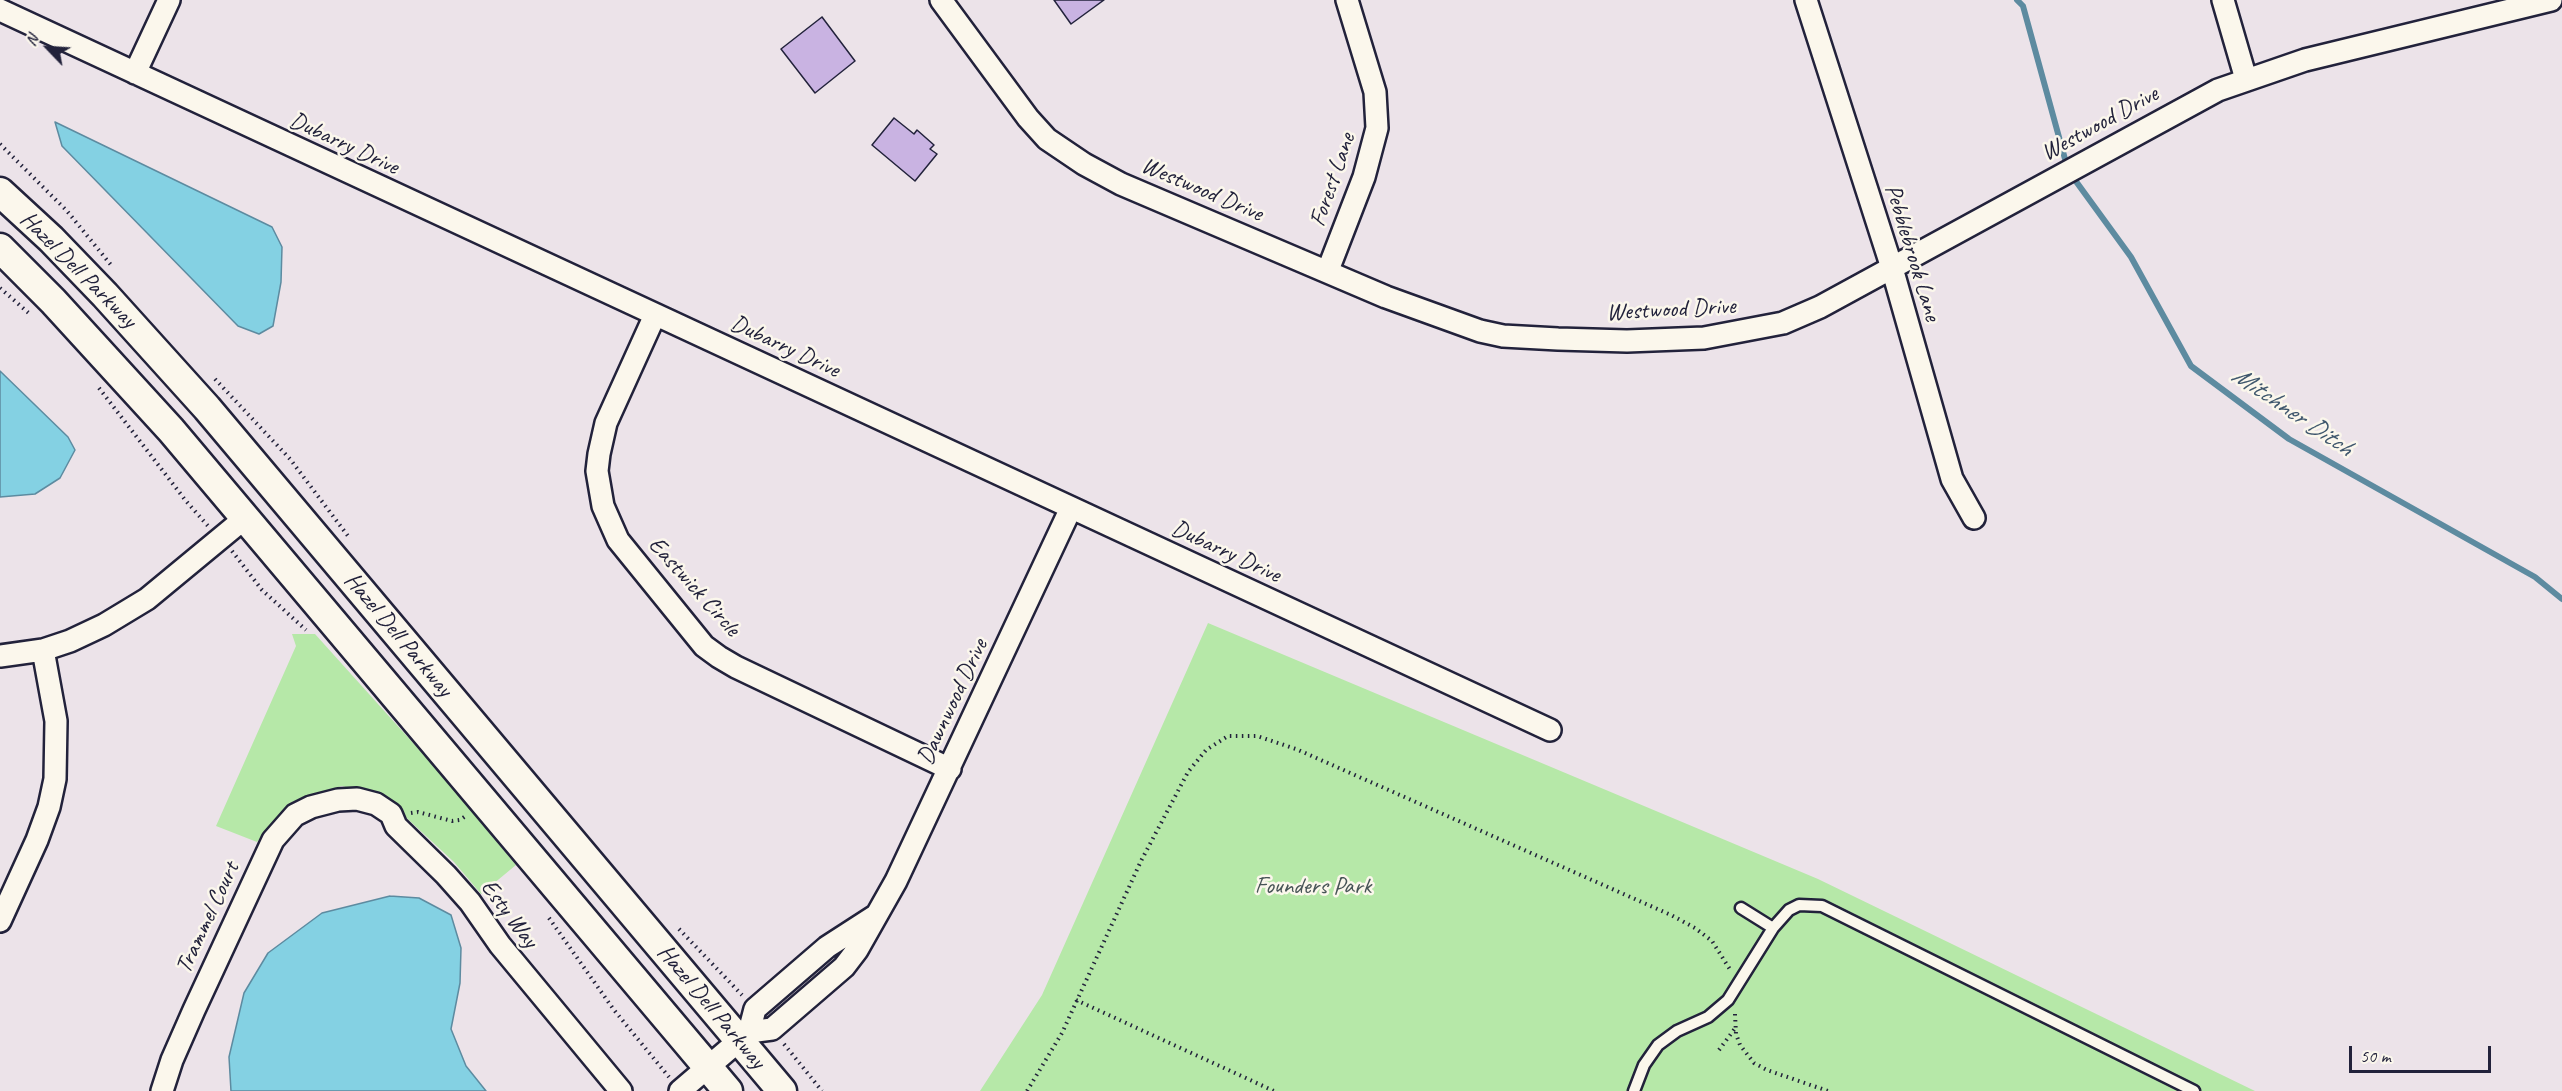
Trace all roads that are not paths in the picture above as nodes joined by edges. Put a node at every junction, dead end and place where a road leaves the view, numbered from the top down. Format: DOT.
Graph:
graph roads {
  1 [pos="169,0"];
  2 [pos="941,0"];
  3 [pos="1347,0"];
  4 [pos="1806,0"];
  5 [pos="2223,0"];
  6 [pos="2551,0"];
  7 [pos="0,10"];
  8 [pos="135,73"];
  9 [pos="2246,79"];
  10 [pos="0,192"];
  11 [pos="0,248"];
  12 [pos="1892,268"];
  13 [pos="1328,270"];
  14 [pos="656,315"];
  15 [pos="1071,508"];
  16 [pos="245,518"];
  17 [pos="1974,518"];
  18 [pos="43,650"];
  19 [pos="0,656"];
  20 [pos="1550,730"];
  21 [pos="950,769"];
  22 [pos="338,800"];
  23 [pos="1741,908"];
  24 [pos="0,921"];
  25 [pos="1773,928"];
  26 [pos="745,1036"];
  27 [pos="708,1067"];
  28 [pos="675,1085"];
  29 [pos="162,1091"];
  30 [pos="621,1091"];
  31 [pos="728,1091"];
  32 [pos="782,1091"];
  33 [pos="1634,1091"];
  34 [pos="2194,1091"];
  1 -- 8 [label="street"];
  2 -- 13 [label="street, Westwood Drive"];
  3 -- 13 [label="street, Forest Lane"];
  4 -- 12 [label="street, Pebblebrook Lane"];
  5 -- 9 [label="street"];
  6 -- 9 [label="street, Westwood Drive"];
  7 -- 8 [label="street, Dubarry Drive"];
  8 -- 14 [label="street, Dubarry Drive"];
  9 -- 12 [label="street, Westwood Drive"];
  10 -- 26 [label="main road, Hazel Dell Parkway"];
  11 -- 16 [label="main road, Hazel Dell Parkway"];
  12 -- 13 [label="street, Westwood Drive"];
  12 -- 17 [label="street, Pebblebrook Lane"];
  14 -- 15 [label="street, Dubarry Drive"];
  14 -- 21 [label="street, Eastwick Circle"];
  15 -- 20 [label="street, Dubarry Drive"];
  15 -- 21 [label="street, Dawnwood Drive"];
  16 -- 18 [label="street"];
  16 -- 27 [label="main road, Hazel Dell Parkway"];
  18 -- 19 [label="street"];
  18 -- 24 [label="street"];
  21 -- 26 [label="street, Dawnwood Drive"];
  22 -- 29 [label="street, Trammel Court"];
  22 -- 30 [label="street, Esty Way"];
  23 -- 25 [label="lane"];
  25 -- 33 [label="lane"];
  25 -- 34 [label="lane"];
  26 -- 27 [label="street"];
  26 -- 32 [label="main road, Hazel Dell Parkway"];
  27 -- 28 [label="street"];
  27 -- 31 [label="main road, Hazel Dell Parkway"];
}
